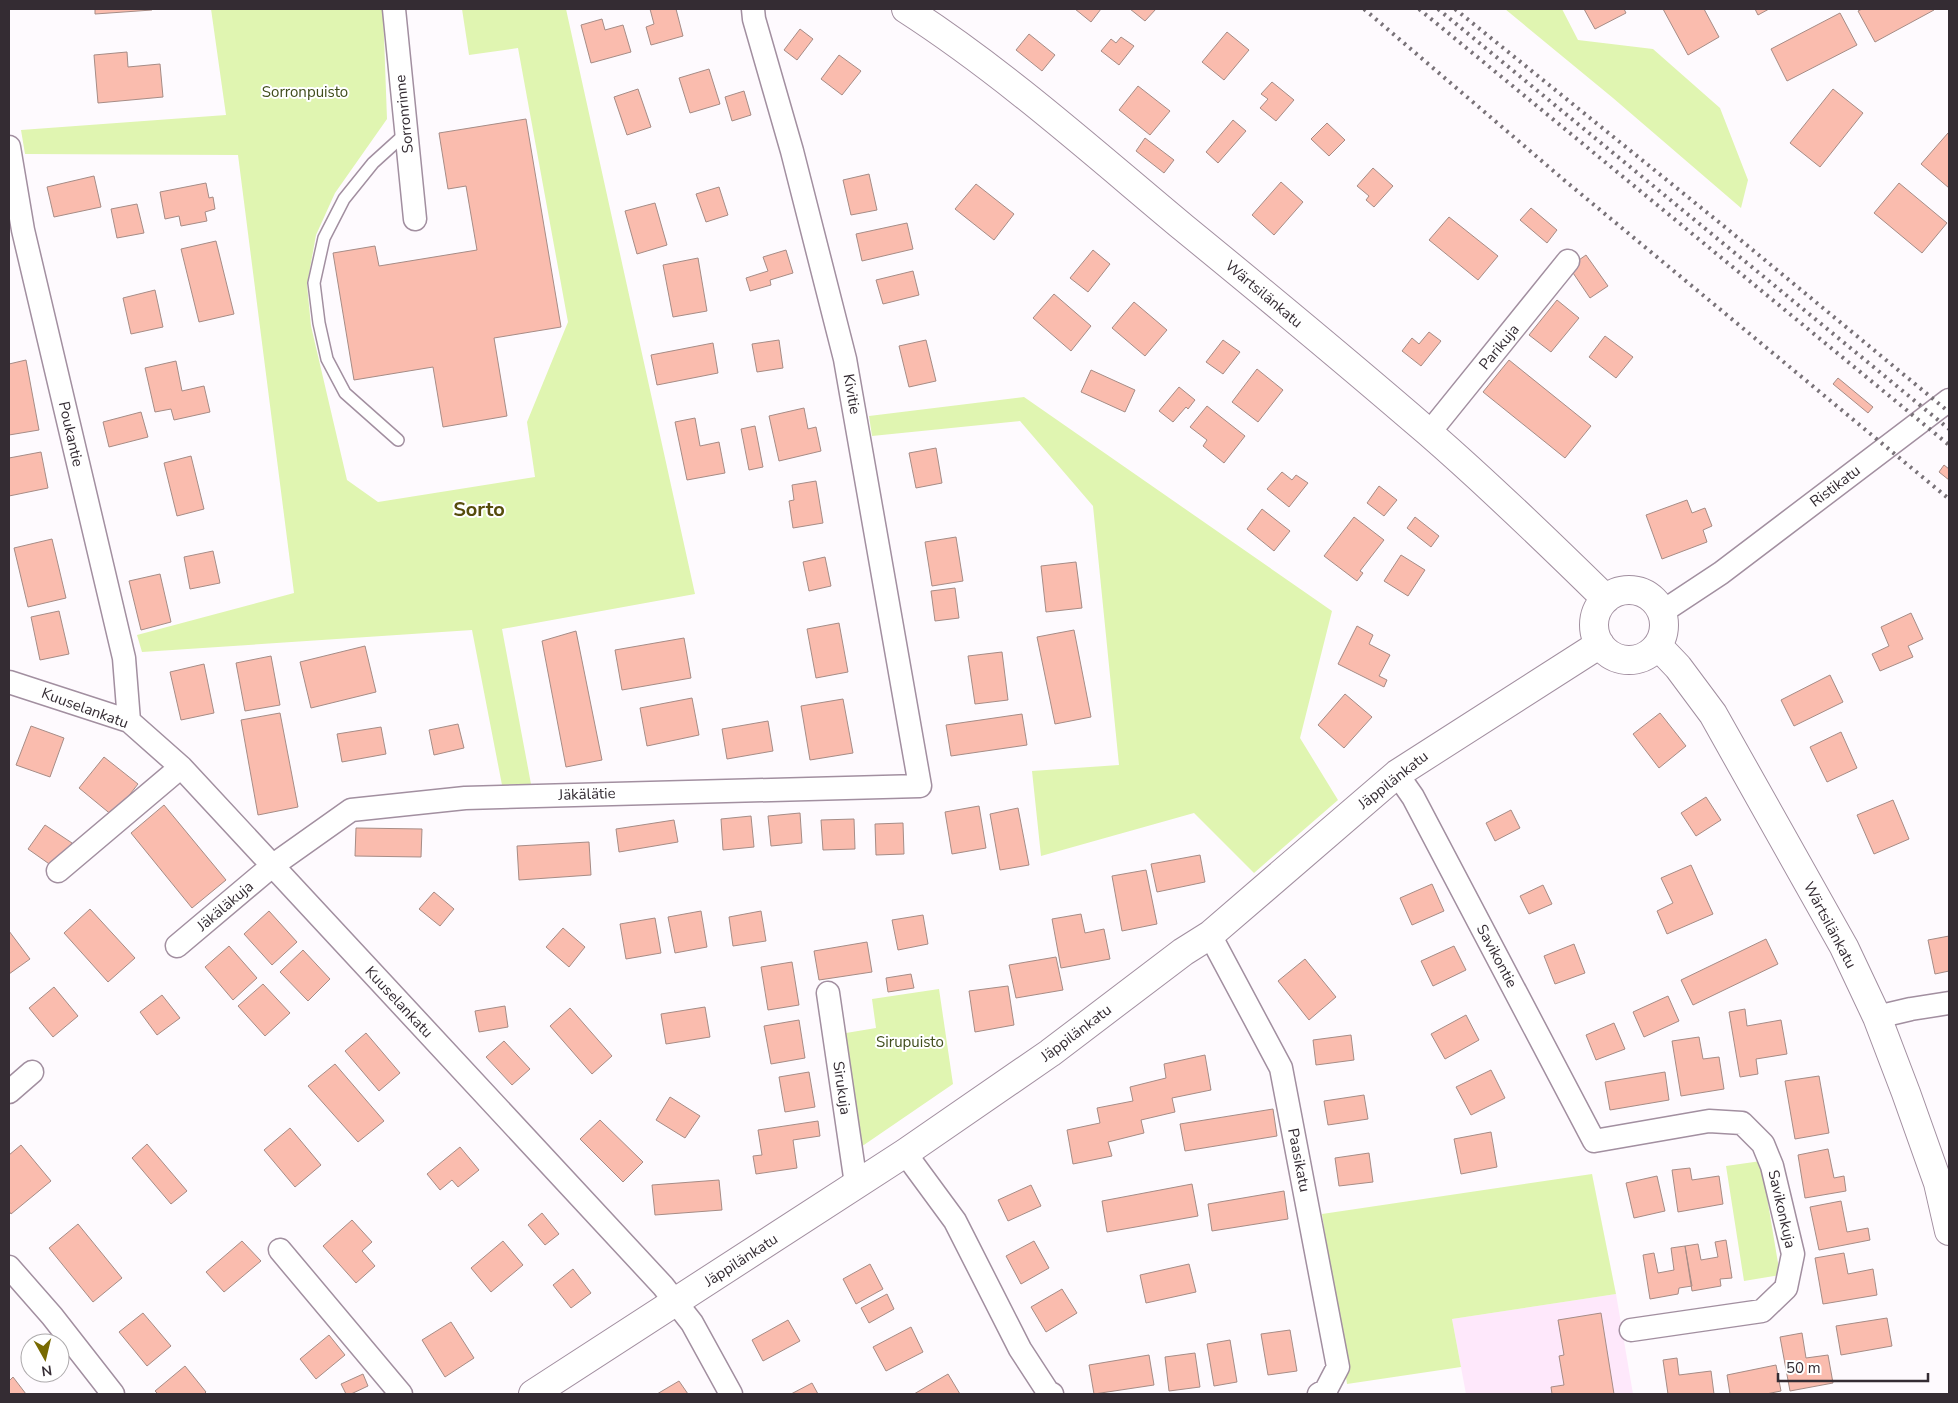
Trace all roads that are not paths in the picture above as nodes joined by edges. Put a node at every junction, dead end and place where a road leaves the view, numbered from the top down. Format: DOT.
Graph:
graph roads {
  1 [pos="394,9"];
  2 [pos="753,9"];
  3 [pos="906,9"];
  4 [pos="405,134"];
  5 [pos="9,147"];
  6 [pos="415,219"];
  7 [pos="1568,261"];
  8 [pos="1949,400"];
  9 [pos="1429,433"];
  10 [pos="398,440"];
  11 [pos="1606,598"];
  12 [pos="1662,612"];
  13 [pos="1600,644"];
  14 [pos="1658,646"];
  15 [pos="9,682"];
  16 [pos="129,721"];
  17 [pos="182,767"];
  18 [pos="1397,774"];
  19 [pos="920,786"];
  20 [pos="272,866"];
  21 [pos="58,872"];
  22 [pos="1210,935"];
  23 [pos="177,946"];
  24 [pos="828,993"];
  25 [pos="1949,1003"];
  26 [pos="1877,1017"];
  27 [pos="32,1072"];
  28 [pos="9,1092"];
  29 [pos="1594,1141"];
  30 [pos="905,1153"];
  31 [pos="856,1184"];
  32 [pos="1949,1231"];
  33 [pos="280,1250"];
  34 [pos="9,1267"];
  35 [pos="676,1303"];
  36 [pos="1630,1330"];
  37 [pos="113,1394"];
  38 [pos="401,1394"];
  39 [pos="532,1394"];
  40 [pos="731,1394"];
  41 [pos="1052,1394"];
  42 [pos="1319,1394"];
  1 -- 4 [label="street, Sorronrinne"];
  2 -- 19 [label="street, Kivitie"];
  3 -- 9 [label="street, Wärtsilänkatu"];
  4 -- 6 [label="street, Sorronrinne"];
  4 -- 10 [label="lane"];
  5 -- 16 [label="street, Poukantie"];
  7 -- 9 [label="street, Parikuja"];
  8 -- 12 [label="street, Ristikatu"];
  9 -- 11 [label="street, Wärtsilänkatu"];
  11 -- 12 [label="street"];
  11 -- 13 [label="street"];
  12 -- 14 [label="street"];
  13 -- 14 [label="street"];
  13 -- 18 [label="street, Jäppilänkatu"];
  14 -- 26 [label="street, Wärtsilänkatu"];
  15 -- 16 [label="street, Kuuselankatu"];
  16 -- 17 [label="street, Kuuselankatu"];
  17 -- 20 [label="street, Kuuselankatu"];
  17 -- 21 [label="street"];
  18 -- 22 [label="street, Jäppilänkatu"];
  18 -- 29 [label="street, Savikontie"];
  19 -- 20 [label="street, Jäkälätie"];
  20 -- 23 [label="street, Jäkäläkuja"];
  20 -- 35 [label="street, Kuuselankatu"];
  22 -- 30 [label="street, Jäppilänkatu"];
  22 -- 42 [label="street, Paasikatu"];
  24 -- 31 [label="street, Sirukuja"];
  25 -- 26 [label="street"];
  26 -- 32 [label="street, Wärtsilänkatu"];
  27 -- 28 [label="street"];
  29 -- 36 [label="street, Savikonkuja"];
  30 -- 31 [label="street, Jäppilänkatu"];
  30 -- 41 [label="street"];
  31 -- 35 [label="street, Jäppilänkatu"];
  33 -- 38 [label="street"];
  34 -- 37 [label="street"];
  35 -- 39 [label="street, Jäppilänkatu"];
  35 -- 40 [label="street, Kuuselankatu"];
}
